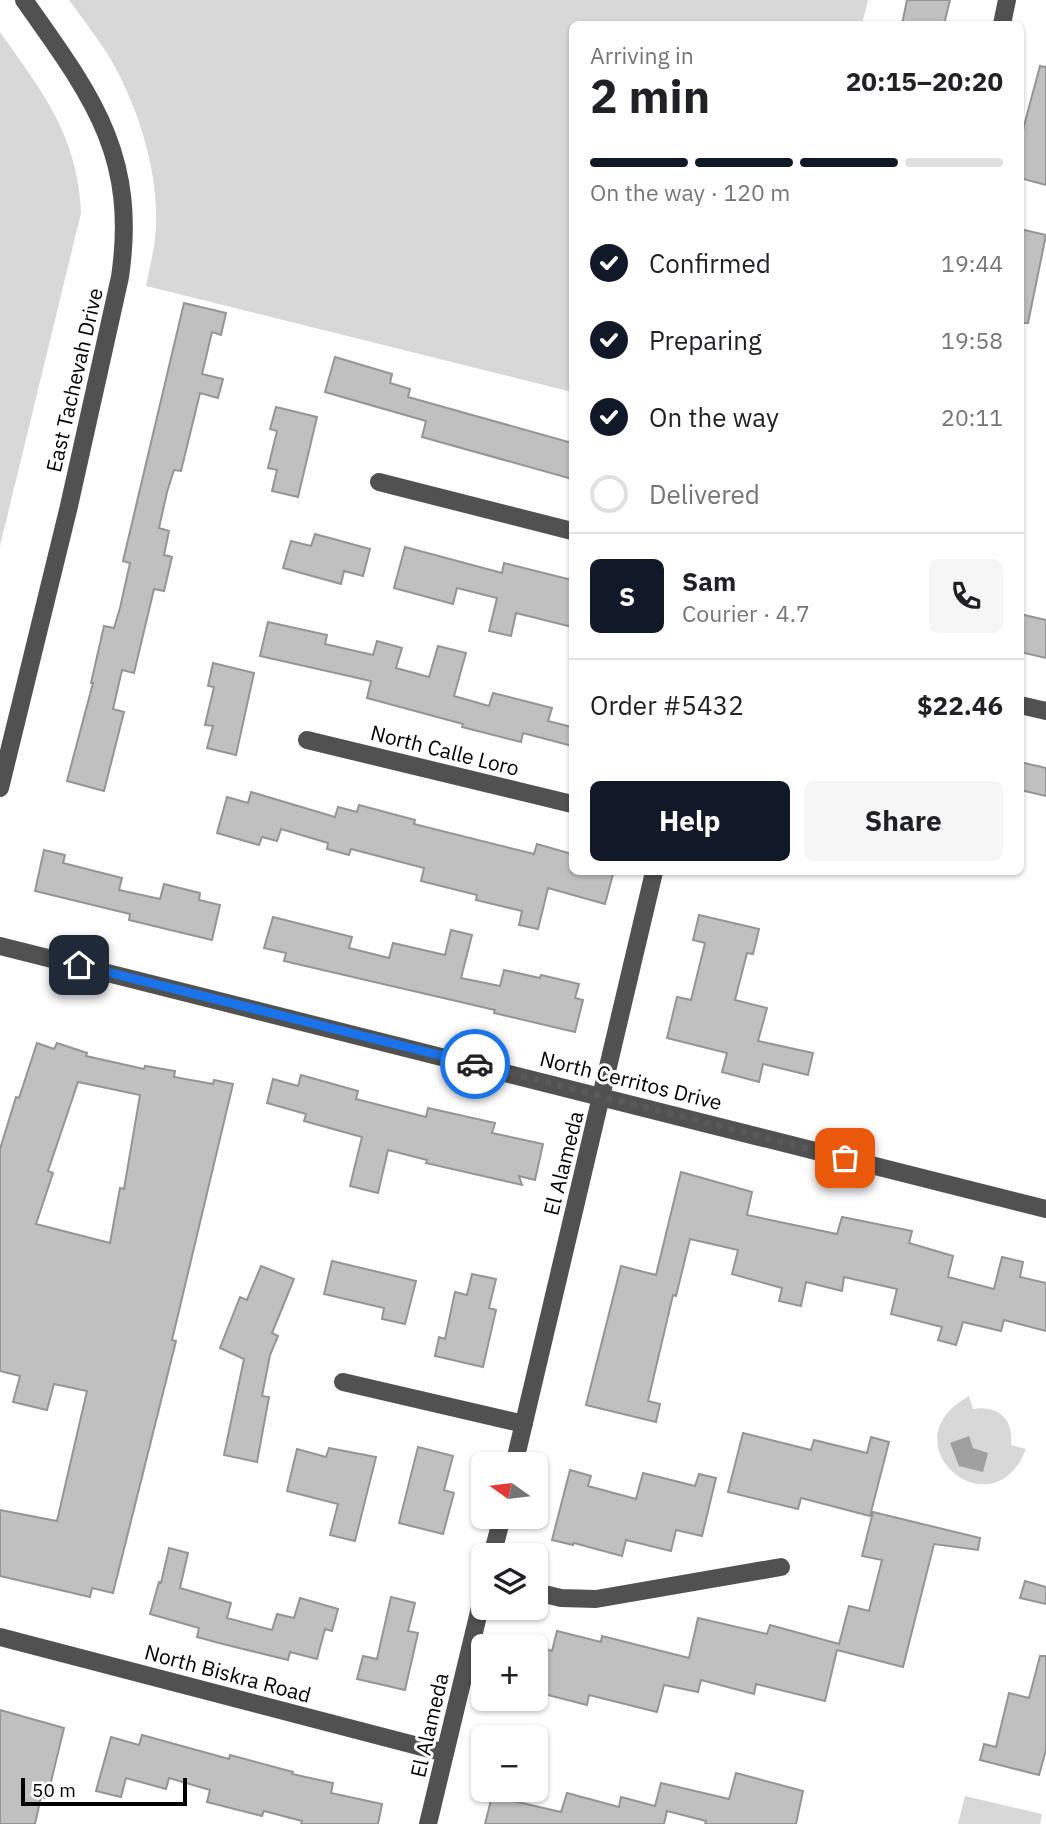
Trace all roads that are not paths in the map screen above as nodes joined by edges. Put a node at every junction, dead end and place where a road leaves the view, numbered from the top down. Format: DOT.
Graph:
graph roads {
  1 [pos="24,0"];
  2 [pos="1007,0"];
  3 [pos="1003,21"];
  4 [pos="379,482"];
  5 [pos="569,530"];
  6 [pos="1024,706"];
  7 [pos="1046,711"];
  8 [pos="307,740"];
  9 [pos="0,788"];
  10 [pos="569,803"];
  11 [pos="653,875"];
  12 [pos="0,946"];
  13 [pos="603,1096"];
  14 [pos="1046,1209"];
  15 [pos="342,1382"];
  16 [pos="524,1424"];
  17 [pos="517,1452"];
  18 [pos="781,1567"];
  19 [pos="548,1595"];
  20 [pos="477,1620"];
  21 [pos="0,1637"];
  22 [pos="445,1753"];
  23 [pos="428,1824"];
  1 -- 9 [label="street, East Tachevah Drive"];
  2 -- 3 [label="street"];
  4 -- 5 [label="street"];
  6 -- 7 [label="street"];
  8 -- 10 [label="street, North Calle Loro"];
  11 -- 13 [label="street, El Alameda"];
  12 -- 13 [label="street, North Cerritos Drive"];
  13 -- 14 [label="street, North Cerritos Drive"];
  13 -- 16 [label="street, El Alameda"];
  15 -- 16 [label="street"];
  16 -- 17 [label="street, El Alameda"];
  18 -- 19 [label="street"];
  20 -- 22 [label="street, El Alameda"];
  21 -- 22 [label="street, North Biskra Road"];
  22 -- 23 [label="street, El Alameda"];
}
